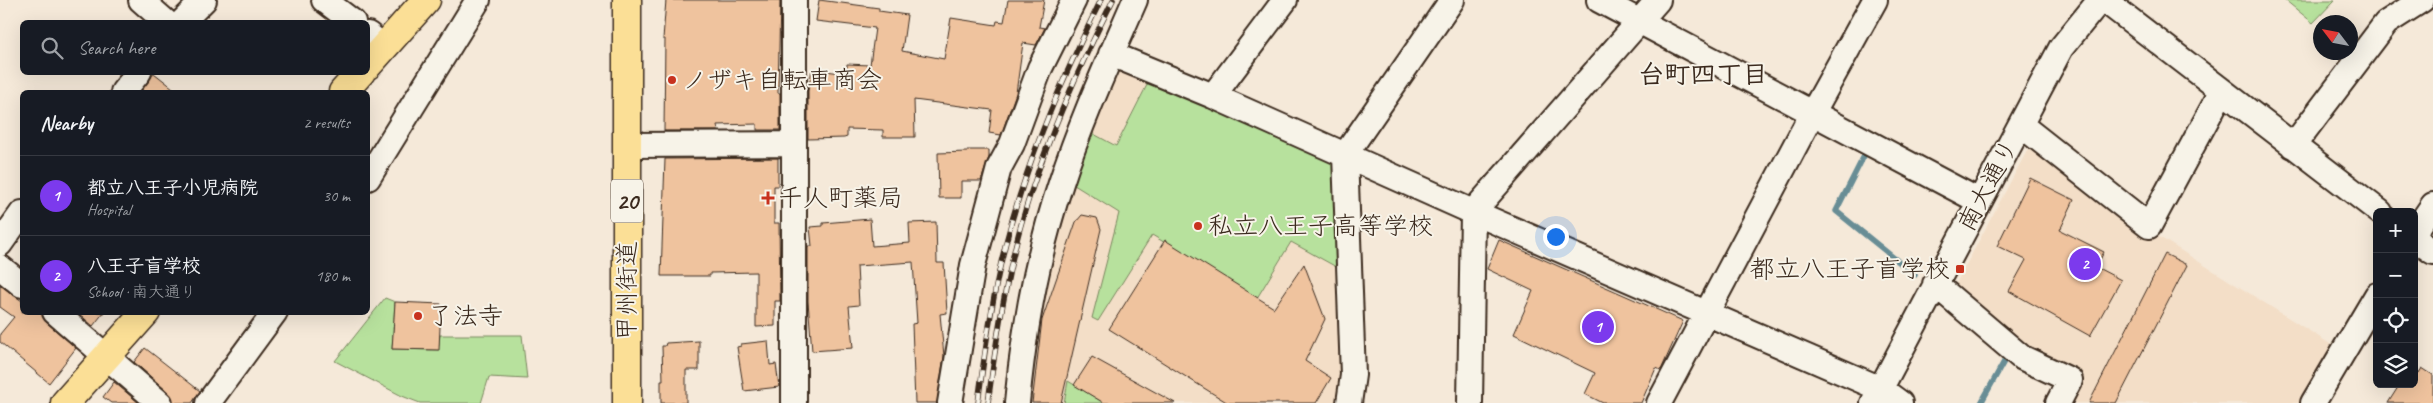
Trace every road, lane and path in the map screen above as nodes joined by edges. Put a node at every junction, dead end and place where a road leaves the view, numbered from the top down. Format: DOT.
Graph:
graph roads {
  1 [pos="141,0"];
  2 [pos="204,0"];
  3 [pos="324,0"];
  4 [pos="426,0"];
  5 [pos="478,0"];
  6 [pos="628,0"];
  7 [pos="794,0"];
  8 [pos="1074,0"];
  9 [pos="1134,0"];
  10 [pos="1285,0"];
  11 [pos="1452,0"];
  12 [pos="1599,0"];
  13 [pos="1658,0"];
  14 [pos="1876,0"];
  15 [pos="2100,0"];
  16 [pos="2104,0"];
  17 [pos="2422,0"];
  18 [pos="164,20"];
  19 [pos="184,20"];
  20 [pos="350,20"];
  21 [pos="1639,21"];
  22 [pos="373,49"];
  23 [pos="1111,54"];
  24 [pos="137,75"];
  25 [pos="358,75"];
  26 [pos="125,90"];
  27 [pos="345,90"];
  28 [pos="2222,91"];
  29 [pos="1212,96"];
  30 [pos="1813,112"];
  31 [pos="2021,125"];
  32 [pos="793,144"];
  33 [pos="627,145"];
  34 [pos="2293,146"];
  35 [pos="1345,155"];
  36 [pos="370,175"];
  37 [pos="1979,201"];
  38 [pos="2433,205"];
  39 [pos="2375,208"];
  40 [pos="1473,212"];
  41 [pos="20,216"];
  42 [pos="2418,227"];
  43 [pos="2418,241"];
  44 [pos="0,244"];
  45 [pos="2433,252"];
  46 [pos="0,267"];
  47 [pos="20,284"];
  48 [pos="1935,284"];
  49 [pos="2375,298"];
  50 [pos="1706,313"];
  51 [pos="59,315"];
  52 [pos="143,315"];
  53 [pos="273,315"];
  54 [pos="105,358"];
  55 [pos="1877,396"];
  56 [pos="65,403"];
  57 [pos="160,403"];
  58 [pos="208,403"];
  59 [pos="628,403"];
  60 [pos="794,403"];
  61 [pos="950,403"];
  62 [pos="1016,403"];
  63 [pos="1350,403"];
  64 [pos="1470,403"];
  65 [pos="1659,403"];
  66 [pos="1900,403"];
  67 [pos="2058,403"];
  68 [pos="2313,403"];
  1 -- 18 [label="street"];
  2 -- 19 [label="street"];
  3 -- 20 [label="street"];
  4 -- 22 [label="main road"];
  5 -- 36 [label="street"];
  6 -- 33 [label="main road, 甲州街道 / 20"];
  7 -- 32 [label="street"];
  8 -- 61 [label="street"];
  9 -- 23 [label="street"];
  10 -- 29 [label="street"];
  11 -- 35 [label="street"];
  12 -- 21 [label="street"];
  13 -- 21 [label="street"];
  14 -- 30 [label="street"];
  15 -- 31 [label="street, 南大通り"];
  16 -- 28 [label="street"];
  17 -- 34 [label="street"];
  21 -- 30 [label="street"];
  21 -- 40 [label="street"];
  23 -- 29 [label="street"];
  23 -- 62 [label="street"];
  24 -- 26 [label="street"];
  25 -- 27 [label="main road"];
  28 -- 31 [label="street"];
  28 -- 34 [label="street"];
  29 -- 35 [label="street"];
  30 -- 37 [label="street"];
  30 -- 50 [label="street"];
  31 -- 37 [label="street, 南大通り"];
  32 -- 33 [label="street"];
  32 -- 60 [label="street"];
  33 -- 59 [label="main road, 甲州街道 / 20"];
  34 -- 39 [label="street"];
  35 -- 40 [label="street"];
  35 -- 63 [label="street"];
  37 -- 48 [label="street, 南大通り"];
  38 -- 42 [label="street"];
  40 -- 50 [label="street"];
  40 -- 64 [label="street"];
  41 -- 44 [label="street"];
  43 -- 45 [label="street"];
  46 -- 47 [label="street"];
  48 -- 55 [label="street, 南大通り"];
  48 -- 67 [label="street"];
  49 -- 68 [label="street"];
  50 -- 55 [label="street"];
  50 -- 65 [label="street"];
  51 -- 54 [label="street"];
  52 -- 54 [label="main road"];
  53 -- 58 [label="street"];
  54 -- 56 [label="main road"];
  54 -- 57 [label="street"];
  55 -- 66 [label="street"];
}
